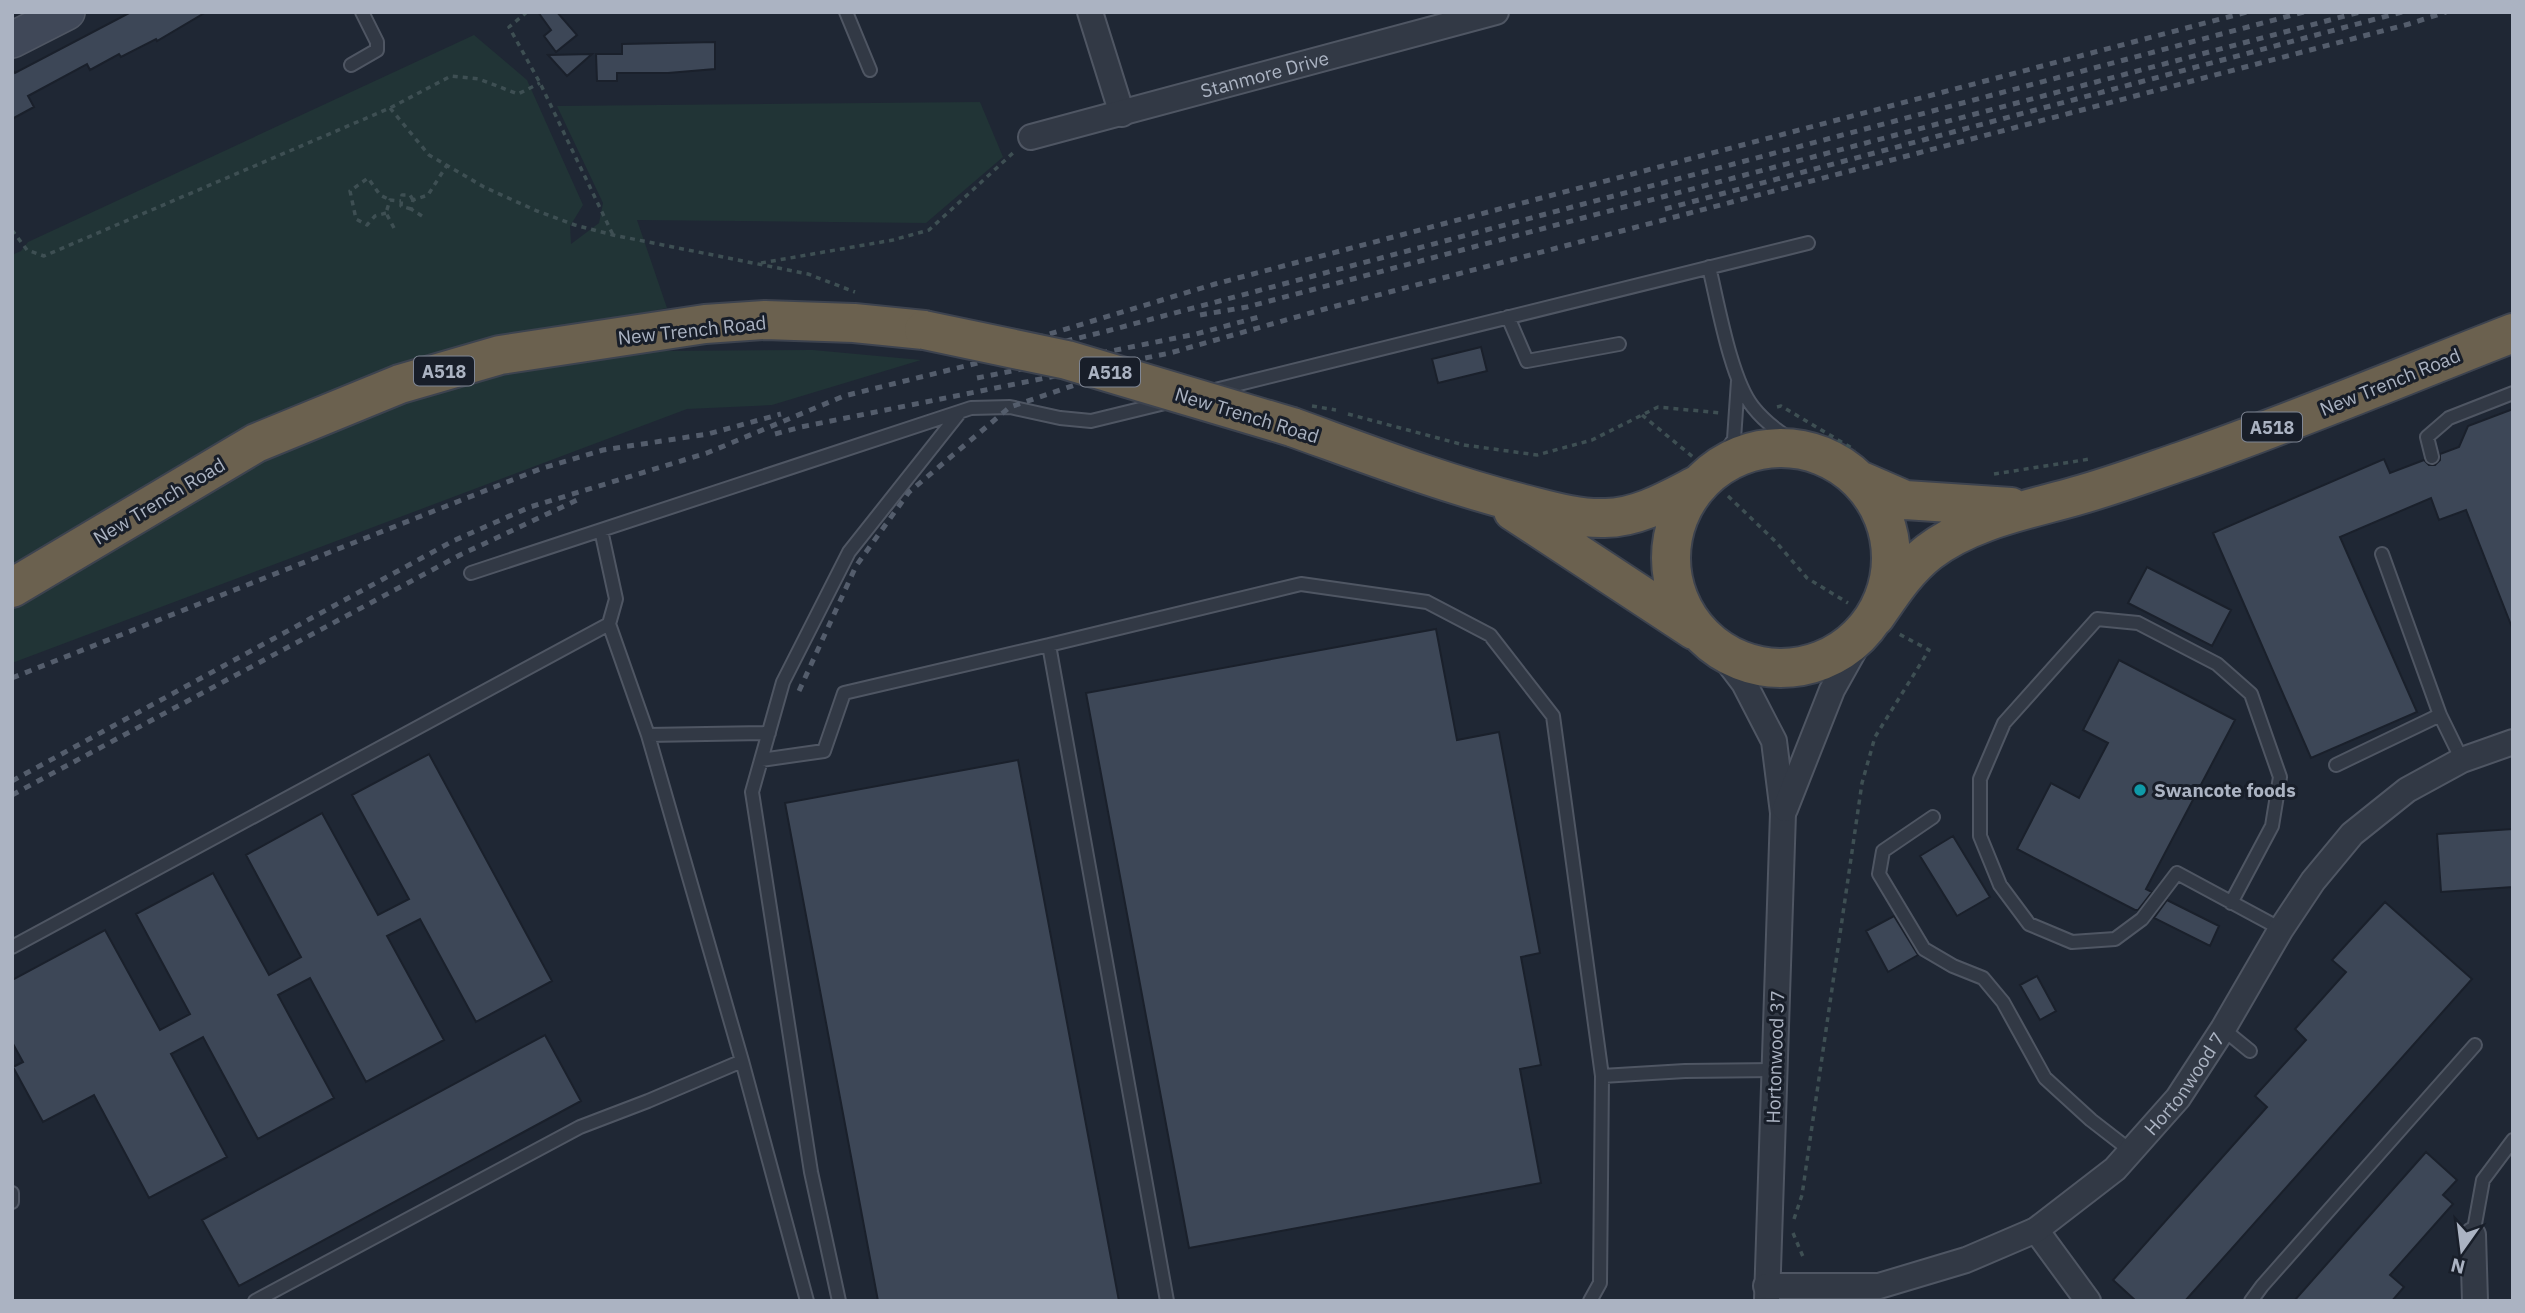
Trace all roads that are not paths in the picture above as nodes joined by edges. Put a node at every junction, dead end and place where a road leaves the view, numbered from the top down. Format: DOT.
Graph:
graph roads {
  1 [pos="67,12"];
  2 [pos="362,12"];
  3 [pos="846,12"];
  4 [pos="1090,12"];
  5 [pos="1496,12"];
  6 [pos="12,40"];
  7 [pos="351,65"];
  8 [pos="870,70"];
  9 [pos="1122,114"];
  10 [pos="1031,137"];
  11 [pos="1808,243"];
  12 [pos="1709,267"];
  13 [pos="1508,317"];
  14 [pos="2513,332"];
  15 [pos="1619,344"];
  16 [pos="1738,381"];
  17 [pos="2513,393"];
  18 [pos="960,412"];
  19 [pos="1808,451"];
  20 [pos="2432,457"];
  21 [pos="1861,467"];
  22 [pos="1709,477"];
  23 [pos="1488,495"];
  24 [pos="2027,508"];
  25 [pos="601,530"];
  26 [pos="2382,554"];
  27 [pos="471,573"];
  28 [pos="12,588"];
  29 [pos="1873,622"];
  30 [pos="609,624"];
  31 [pos="1711,643"];
  32 [pos="1049,645"];
  33 [pos="2440,715"];
  34 [pos="769,733"];
  35 [pos="649,735"];
  36 [pos="2513,742"];
  37 [pos="761,760"];
  38 [pos="2462,760"];
  39 [pos="2336,765"];
  40 [pos="1783,813"];
  41 [pos="1933,817"];
  42 [pos="2231,903"];
  43 [pos="2281,929"];
  44 [pos="12,947"];
  45 [pos="2223,1029"];
  46 [pos="2475,1045"];
  47 [pos="2250,1051"];
  48 [pos="742,1061"];
  49 [pos="1774,1070"];
  50 [pos="1602,1076"];
  51 [pos="2513,1140"];
  52 [pos="2130,1151"];
  53 [pos="12,1193"];
  54 [pos="12,1202"];
  55 [pos="2036,1230"];
  56 [pos="2473,1235"];
  57 [pos="1767,1294"];
  58 [pos="255,1301"];
  59 [pos="807,1301"];
  60 [pos="839,1301"];
  61 [pos="1167,1301"];
  62 [pos="1590,1301"];
  63 [pos="2088,1301"];
  64 [pos="2251,1301"];
  65 [pos="2475,1301"];
  1 -- 6 [label="street"];
  2 -- 7 [label="lane"];
  3 -- 8 [label="lane"];
  4 -- 9 [label="street"];
  5 -- 9 [label="street, Stanmore Drive"];
  9 -- 10 [label="street, Stanmore Drive"];
  11 -- 12 [label="lane"];
  12 -- 13 [label="lane"];
  12 -- 16 [label="lane"];
  13 -- 15 [label="lane"];
  13 -- 18 [label="lane"];
  14 -- 24 [label="highway, New Trench Road / A518"];
  16 -- 19 [label="lane"];
  16 -- 22 [label="lane"];
  17 -- 20 [label="lane"];
  18 -- 25 [label="lane"];
  18 -- 34 [label="lane"];
  19 -- 21 [label="highway"];
  19 -- 22 [label="highway, New Trench Road"];
  21 -- 24 [label="highway, New Trench Road / A518"];
  21 -- 29 [label="highway"];
  22 -- 23 [label="highway, New Trench Road / A518"];
  22 -- 31 [label="highway"];
  23 -- 28 [label="highway, New Trench Road / A518, bridge"];
  23 -- 31 [label="highway, New Trench Road / A518"];
  24 -- 29 [label="highway, New Trench Road / A518"];
  25 -- 27 [label="lane"];
  25 -- 30 [label="lane"];
  26 -- 33 [label="lane"];
  29 -- 31 [label="highway, New Trench Road"];
  29 -- 40 [label="street, Hortonwood 37"];
  30 -- 35 [label="lane"];
  30 -- 44 [label="lane"];
  31 -- 40 [label="street, Hortonwood 37"];
  32 -- 37 [label="lane"];
  32 -- 50 [label="lane"];
  32 -- 61 [label="lane"];
  33 -- 38 [label="lane"];
  33 -- 39 [label="lane"];
  34 -- 35 [label="lane"];
  34 -- 37 [label="lane"];
  35 -- 48 [label="lane"];
  36 -- 38 [label="street, Hortonwood 7"];
  37 -- 60 [label="lane"];
  38 -- 43 [label="street, Hortonwood 7"];
  40 -- 49 [label="street, Hortonwood 37"];
  41 -- 52 [label="lane"];
  42 -- 42 [label="lane"];
  42 -- 43 [label="lane"];
  43 -- 45 [label="street, Hortonwood 7"];
  45 -- 47 [label="lane"];
  45 -- 52 [label="street, Hortonwood 7"];
  46 -- 64 [label="lane"];
  48 -- 58 [label="lane"];
  48 -- 59 [label="lane"];
  49 -- 50 [label="lane"];
  49 -- 57 [label="street, Hortonwood 37"];
  50 -- 62 [label="lane"];
  51 -- 56 [label="lane"];
  52 -- 55 [label="street, Hortonwood 7"];
  53 -- 54 [label="lane"];
  55 -- 57 [label="street, Hortonwood 7"];
  55 -- 63 [label="street"];
  56 -- 65 [label="street"];
}
